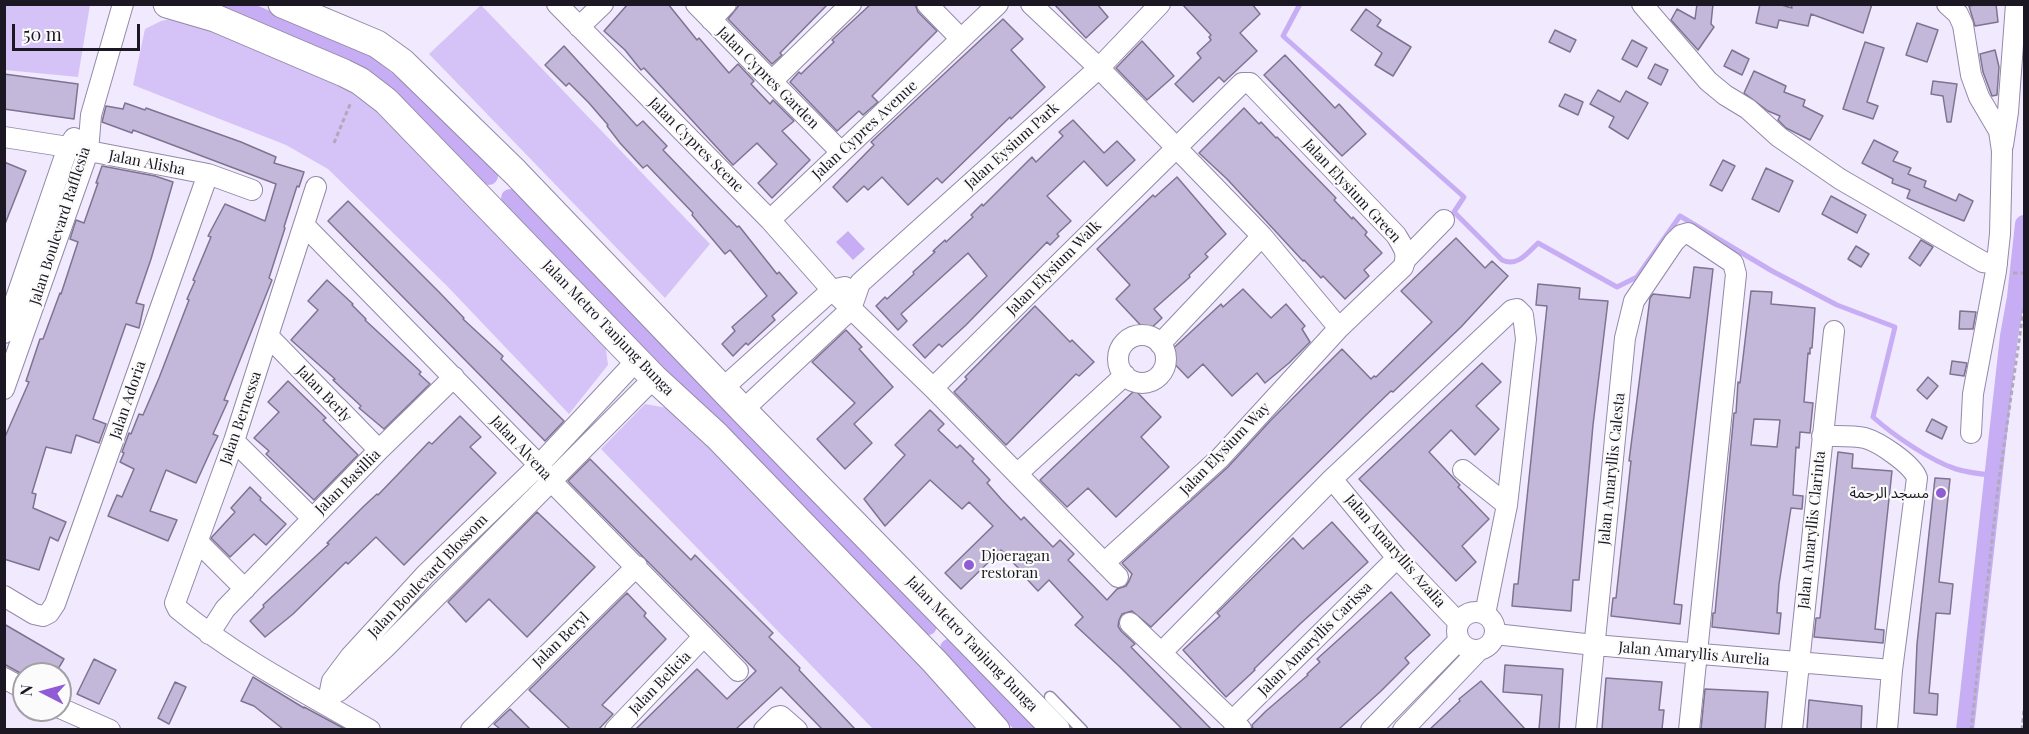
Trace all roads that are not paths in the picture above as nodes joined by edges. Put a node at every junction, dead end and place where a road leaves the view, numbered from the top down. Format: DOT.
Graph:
graph roads {
  1 [pos="123,4"];
  2 [pos="166,4"];
  3 [pos="282,4"];
  4 [pos="557,4"];
  5 [pos="603,4"];
  6 [pos="696,4"];
  7 [pos="726,4"];
  8 [pos="851,4"];
  9 [pos="927,4"];
  10 [pos="998,4"];
  11 [pos="1032,4"];
  12 [pos="1160,4"];
  13 [pos="1642,4"];
  14 [pos="2016,4"];
  15 [pos="1952,9"];
  16 [pos="711,20"];
  17 [pos="579,27"];
  18 [pos="961,39"];
  19 [pos="1099,68"];
  20 [pos="772,81"];
  21 [pos="91,115"];
  22 [pos="4,137"];
  23 [pos="68,147"];
  24 [pos="1176,147"];
  25 [pos="2002,151"];
  26 [pos="88,152"];
  27 [pos="841,152"];
  28 [pos="515,172"];
  29 [pos="208,174"];
  30 [pos="316,187"];
  31 [pos="252,189"];
  32 [pos="484,201"];
  33 [pos="770,220"];
  34 [pos="1444,220"];
  35 [pos="304,225"];
  36 [pos="1262,236"];
  37 [pos="1406,260"];
  38 [pos="1996,268"];
  39 [pos="860,283"];
  40 [pos="832,290"];
  41 [pos="851,309"];
  42 [pos="1339,328"];
  43 [pos="1834,331"];
  44 [pos="4,333"];
  45 [pos="269,337"];
  46 [pos="1161,344"];
  47 [pos="645,369"];
  48 [pos="1125,375"];
  49 [pos="454,377"];
  50 [pos="723,388"];
  51 [pos="933,388"];
  52 [pos="4,389"];
  53 [pos="743,410"];
  54 [pos="1971,433"];
  55 [pos="1822,435"];
  56 [pos="234,441"];
  57 [pos="379,450"];
  58 [pos="1513,462"];
  59 [pos="539,465"];
  60 [pos="1463,470"];
  61 [pos="1017,474"];
  62 [pos="1332,479"];
  63 [pos="552,482"];
  64 [pos="1484,487"];
  65 [pos="1507,505"];
  66 [pos="312,518"];
  67 [pos="198,542"];
  68 [pos="1397,558"];
  69 [pos="1104,562"];
  70 [pos="637,566"];
  71 [pos="425,575"];
  72 [pos="1118,577"];
  73 [pos="245,589"];
  74 [pos="437,595"];
  75 [pos="4,596"];
  76 [pos="1485,614"];
  77 [pos="953,624"];
  78 [pos="1130,624"];
  79 [pos="1459,632"];
  80 [pos="208,634"];
  81 [pos="1495,634"];
  82 [pos="704,636"];
  83 [pos="1594,645"];
  84 [pos="1479,650"];
  85 [pos="924,651"];
  86 [pos="1162,652"];
  87 [pos="1697,653"];
  88 [pos="1798,663"];
  89 [pos="1892,670"];
  90 [pos="738,671"];
  91 [pos="1050,697"];
  92 [pos="326,699"];
  93 [pos="72,713"];
  94 [pos="791,723"];
  95 [pos="1237,725"];
  96 [pos="1376,728"];
  97 [pos="110,729"];
  98 [pos="370,729"];
  99 [pos="471,729"];
  100 [pos="615,729"];
  101 [pos="764,729"];
  102 [pos="996,729"];
  103 [pos="1056,729"];
  104 [pos="1082,729"];
  105 [pos="1403,729"];
  106 [pos="1586,729"];
  107 [pos="1689,729"];
  108 [pos="1792,729"];
  109 [pos="1887,729"];
  1 -- 21 [label="street"];
  2 -- 32 [label="main road, Jalan Metro Tanjung Bunga"];
  3 -- 28 [label="main road, Jalan Metro Tanjung Bunga"];
  4 -- 17 [label="street, Jalan Cypres Scene"];
  5 -- 17 [label="street"];
  6 -- 16 [label="street, Jalan Cypres Garden"];
  7 -- 16 [label="street"];
  8 -- 20 [label="street"];
  9 -- 18 [label="street"];
  10 -- 18 [label="street, Jalan Cypres Avenue"];
  11 -- 19 [label="street"];
  12 -- 19 [label="street, Jalan Eysium Park"];
  13 -- 38 [label="street"];
  14 -- 25 [label="street"];
  15 -- 25 [label="street"];
  16 -- 20 [label="street, Jalan Cypres Garden"];
  17 -- 33 [label="street, Jalan Cypres Scene"];
  18 -- 27 [label="street, Jalan Cypres Avenue"];
  19 -- 24 [label="street"];
  19 -- 39 [label="street, Jalan Eysium Park"];
  20 -- 27 [label="street, Jalan Cypres Garden"];
  21 -- 23 [label="street, Jalan Boulevard Rafflesia"];
  21 -- 26 [label="street, Jalan Boulevard Rafflesia"];
  22 -- 23 [label="street, Jalan Alisha"];
  23 -- 26 [label="street, Jalan Alisha"];
  23 -- 44 [label="street, Jalan Boulevard Rafflesia"];
  24 -- 36 [label="street"];
  24 -- 37 [label="street, Jalan Elysium Green"];
  24 -- 51 [label="street, Jalan Elysium Walk"];
  25 -- 38 [label="street"];
  26 -- 29 [label="street, Jalan Alisha"];
  26 -- 52 [label="street, Jalan Boulevard Rafflesia"];
  27 -- 33 [label="street, Jalan Cypres Avenue"];
  28 -- 32 [label="main road"];
  28 -- 50 [label="main road, Jalan Metro Tanjung Bunga"];
  29 -- 31 [label="street, Jalan Alisha"];
  29 -- 75 [label="street, Jalan Adoria"];
  30 -- 35 [label="street, Jalan Bernessa"];
  32 -- 47 [label="main road, Jalan Metro Tanjung Bunga"];
  33 -- 40 [label="street, Jalan Cypres Scene"];
  34 -- 37 [label="street"];
  35 -- 45 [label="street, Jalan Bernessa"];
  35 -- 49 [label="street, Jalan Alvena"];
  36 -- 42 [label="street"];
  36 -- 46 [label="street"];
  37 -- 42 [label="street, Jalan Elysium Green"];
  38 -- 54 [label="street"];
  39 -- 40 [label="street"];
  39 -- 41 [label="street"];
  40 -- 41 [label="street, Jalan Cypres Scene"];
  40 -- 50 [label="street"];
  41 -- 51 [label="street, Jalan Cypres Scene"];
  41 -- 53 [label="street"];
  42 -- 69 [label="street, Jalan Elysium Way"];
  43 -- 55 [label="street, Jalan Amaryllis Clarinta"];
  45 -- 56 [label="street, Jalan Bernessa"];
  45 -- 57 [label="street, Jalan Berly"];
  46 -- 48 [label="street"];
  46 -- 48 [label="street"];
  47 -- 59 [label="street, Jalan Boulevard Blossom"];
  47 -- 63 [label="street, Jalan Boulevard Blossom"];
  47 -- 85 [label="main road, Jalan Metro Tanjung Bunga"];
  48 -- 61 [label="street"];
  49 -- 57 [label="street, Jalan Basillia"];
  49 -- 59 [label="street, Jalan Alvena"];
  50 -- 53 [label="main road, Jalan Metro Tanjung Bunga"];
  51 -- 61 [label="street, Jalan Cypres Scene"];
  53 -- 77 [label="main road, Jalan Metro Tanjung Bunga"];
  55 -- 88 [label="street, Jalan Amaryllis Clarinta"];
  55 -- 89 [label="street"];
  56 -- 66 [label="street"];
  56 -- 67 [label="street, Jalan Bernessa"];
  57 -- 66 [label="street, Jalan Basillia"];
  58 -- 62 [label="street"];
  58 -- 64 [label="street"];
  58 -- 65 [label="street"];
  59 -- 63 [label="street, Jalan Alvena"];
  59 -- 71 [label="street, Jalan Boulevard Blossom"];
  60 -- 64 [label="street"];
  61 -- 69 [label="street, Jalan Cypres Scene"];
  62 -- 68 [label="street, Jalan Amaryllis Azalia"];
  62 -- 86 [label="street"];
  63 -- 70 [label="street, Jalan Alvena"];
  63 -- 74 [label="street, Jalan Boulevard Blossom"];
  64 -- 65 [label="street"];
  65 -- 76 [label="street"];
  66 -- 73 [label="street, Jalan Basillia"];
  67 -- 73 [label="street"];
  67 -- 80 [label="street, Jalan Bernessa"];
  68 -- 79 [label="street, Jalan Amaryllis Azalia"];
  68 -- 95 [label="street, Jalan Amaryllis Carissa"];
  69 -- 72 [label="street, Jalan Cypres Scene"];
  70 -- 82 [label="street, Jalan Alvena"];
  70 -- 99 [label="street, Jalan Beryl"];
  71 -- 74 [label="street"];
  71 -- 92 [label="street, Jalan Boulevard Blossom"];
  73 -- 80 [label="street, Jalan Basillia"];
  74 -- 92 [label="street, Jalan Boulevard Blossom"];
  76 -- 79 [label="street"];
  76 -- 81 [label="street"];
  77 -- 85 [label="main road"];
  77 -- 103 [label="main road, Jalan Metro Tanjung Bunga"];
  78 -- 86 [label="street"];
  79 -- 84 [label="street"];
  79 -- 96 [label="street"];
  80 -- 92 [label="street"];
  81 -- 83 [label="street, Jalan Amaryllis Aurelia"];
  81 -- 84 [label="street"];
  82 -- 90 [label="street, Jalan Alvena"];
  82 -- 100 [label="street, Jalan Belicia"];
  83 -- 87 [label="street, Jalan Amaryllis Aurelia"];
  83 -- 87 [label="street, Jalan Amaryllis Calesta"];
  83 -- 106 [label="street, Jalan Amaryllis Calesta"];
  84 -- 105 [label="street"];
  85 -- 102 [label="main road, Jalan Metro Tanjung Bunga"];
  86 -- 95 [label="street"];
  87 -- 88 [label="street, Jalan Amaryllis Aurelia"];
  87 -- 107 [label="street"];
  88 -- 89 [label="street, Jalan Amaryllis Aurelia"];
  88 -- 108 [label="street, Jalan Amaryllis Clarinta"];
  89 -- 109 [label="street"];
  91 -- 104 [label="lane"];
  92 -- 98 [label="street"];
  93 -- 97 [label="street"];
  94 -- 101 [label="street"];
}
